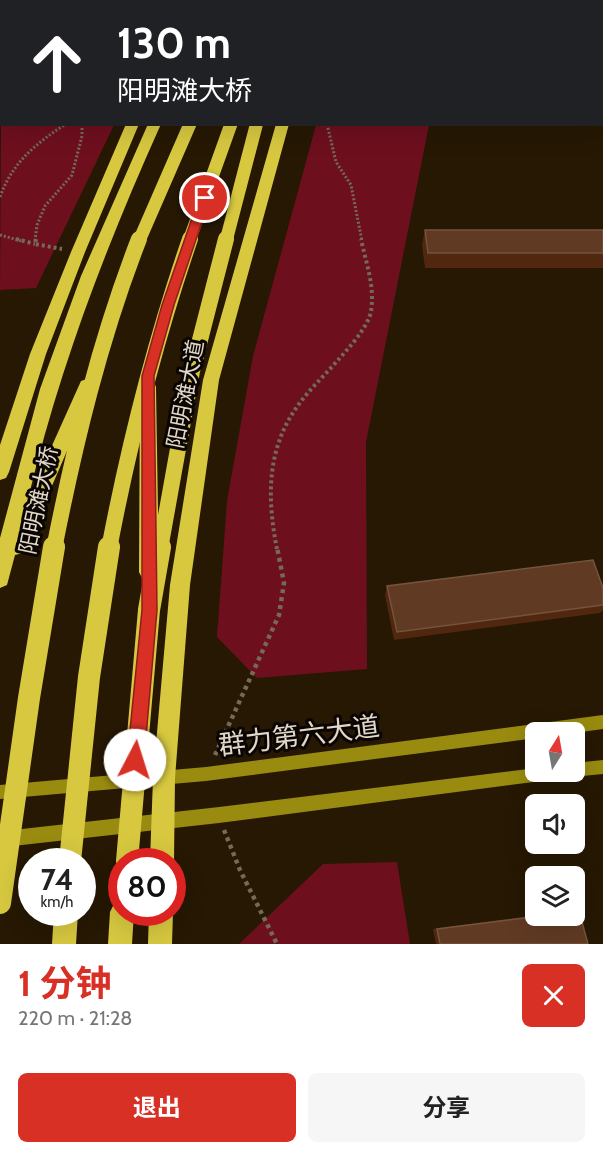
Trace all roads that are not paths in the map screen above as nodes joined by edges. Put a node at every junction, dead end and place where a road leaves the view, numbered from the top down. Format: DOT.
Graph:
graph roads {
  1 [pos="132,126"];
  2 [pos="154,126"];
  3 [pos="255,126"];
  4 [pos="282,126"];
  5 [pos="188,127"];
  6 [pos="231,128"];
  7 [pos="97,362"];
  8 [pos="148,376"];
  9 [pos="0,472"];
  10 [pos="0,581"];
  11 [pos="149,610"];
  12 [pos="603,722"];
  13 [pos="603,766"];
  14 [pos="585,768"];
  15 [pos="525,777"];
  16 [pos="164,778"];
  17 [pos="0,792"];
  18 [pos="163,822"];
  19 [pos="0,839"];
  20 [pos="71,848"];
  21 [pos="128,848"];
  22 [pos="162,848"];
  23 [pos="0,903"];
  24 [pos="65,926"];
  25 [pos="121,926"];
  26 [pos="161,926"];
  27 [pos="64,944"];
  28 [pos="120,944"];
  29 [pos="160,944"];
  1 -- 9 [label="highway"];
  2 -- 10 [label="highway"];
  3 -- 11 [label="highway, bridge"];
  4 -- 16 [label="highway, 阳明滩大道"];
  5 -- 7 [label="highway, 阳明滩大桥, bridge"];
  6 -- 8 [label="highway, bridge"];
  7 -- 10 [label="highway, bridge"];
  7 -- 23 [label="highway, 阳明滩大桥, bridge"];
  8 -- 11 [label="highway, bridge"];
  8 -- 20 [label="highway, bridge"];
  11 -- 21 [label="highway, bridge"];
  12 -- 16 [label="main road, 群力第六大道"];
  13 -- 14 [label="main road"];
  15 -- 18 [label="main road"];
  16 -- 17 [label="main road, 群力第六大道"];
  16 -- 18 [label="highway, 阳明滩大道"];
  18 -- 19 [label="main road"];
  18 -- 22 [label="highway, 阳明滩大道"];
  24 -- 27 [label="highway"];
  25 -- 28 [label="highway"];
  26 -- 29 [label="highway"];
}
